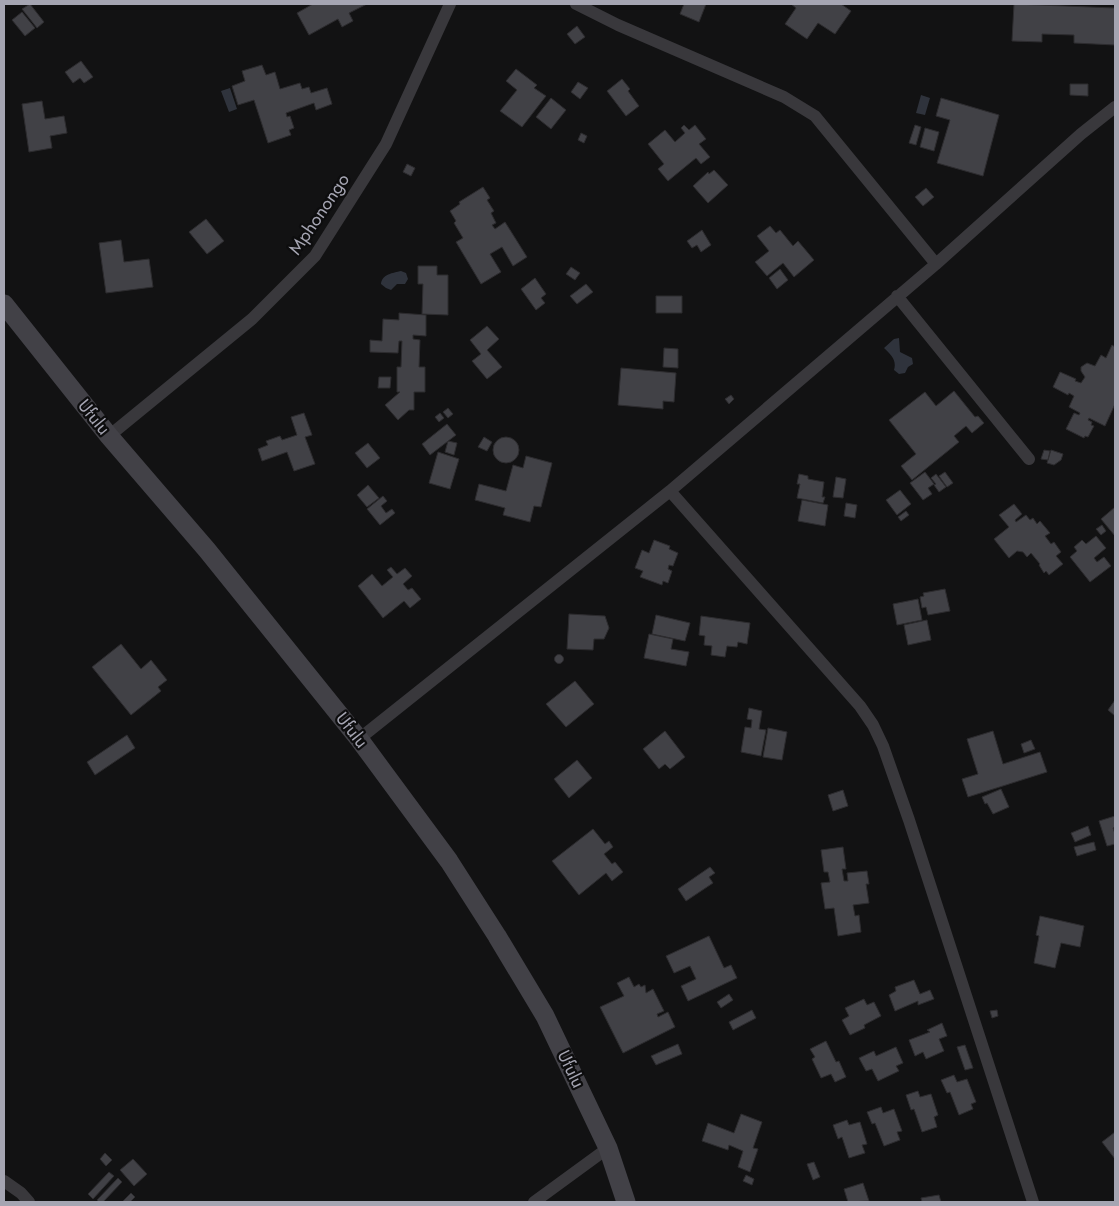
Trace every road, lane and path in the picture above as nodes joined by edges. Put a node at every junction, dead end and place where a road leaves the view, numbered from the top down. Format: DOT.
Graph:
graph roads {
  1 [pos="450,4"];
  2 [pos="576,4"];
  3 [pos="1115,108"];
  4 [pos="936,264"];
  5 [pos="897,296"];
  6 [pos="4,304"];
  7 [pos="109,436"];
  8 [pos="1029,459"];
  9 [pos="670,490"];
  10 [pos="360,739"];
  11 [pos="608,1148"];
  12 [pos="4,1181"];
  13 [pos="29,1202"];
  14 [pos="534,1202"];
  15 [pos="626,1202"];
  16 [pos="1033,1202"];
  1 -- 7 [label="street, Mphonongo"];
  2 -- 4 [label="street"];
  3 -- 4 [label="street"];
  4 -- 5 [label="street"];
  5 -- 8 [label="street"];
  5 -- 9 [label="street"];
  6 -- 7 [label="street, Ufulu"];
  7 -- 10 [label="street, Ufulu"];
  9 -- 10 [label="street"];
  9 -- 16 [label="street"];
  10 -- 11 [label="street, Ufulu"];
  11 -- 14 [label="street"];
  11 -- 15 [label="street, Ufulu"];
  12 -- 13 [label="street"];
}
